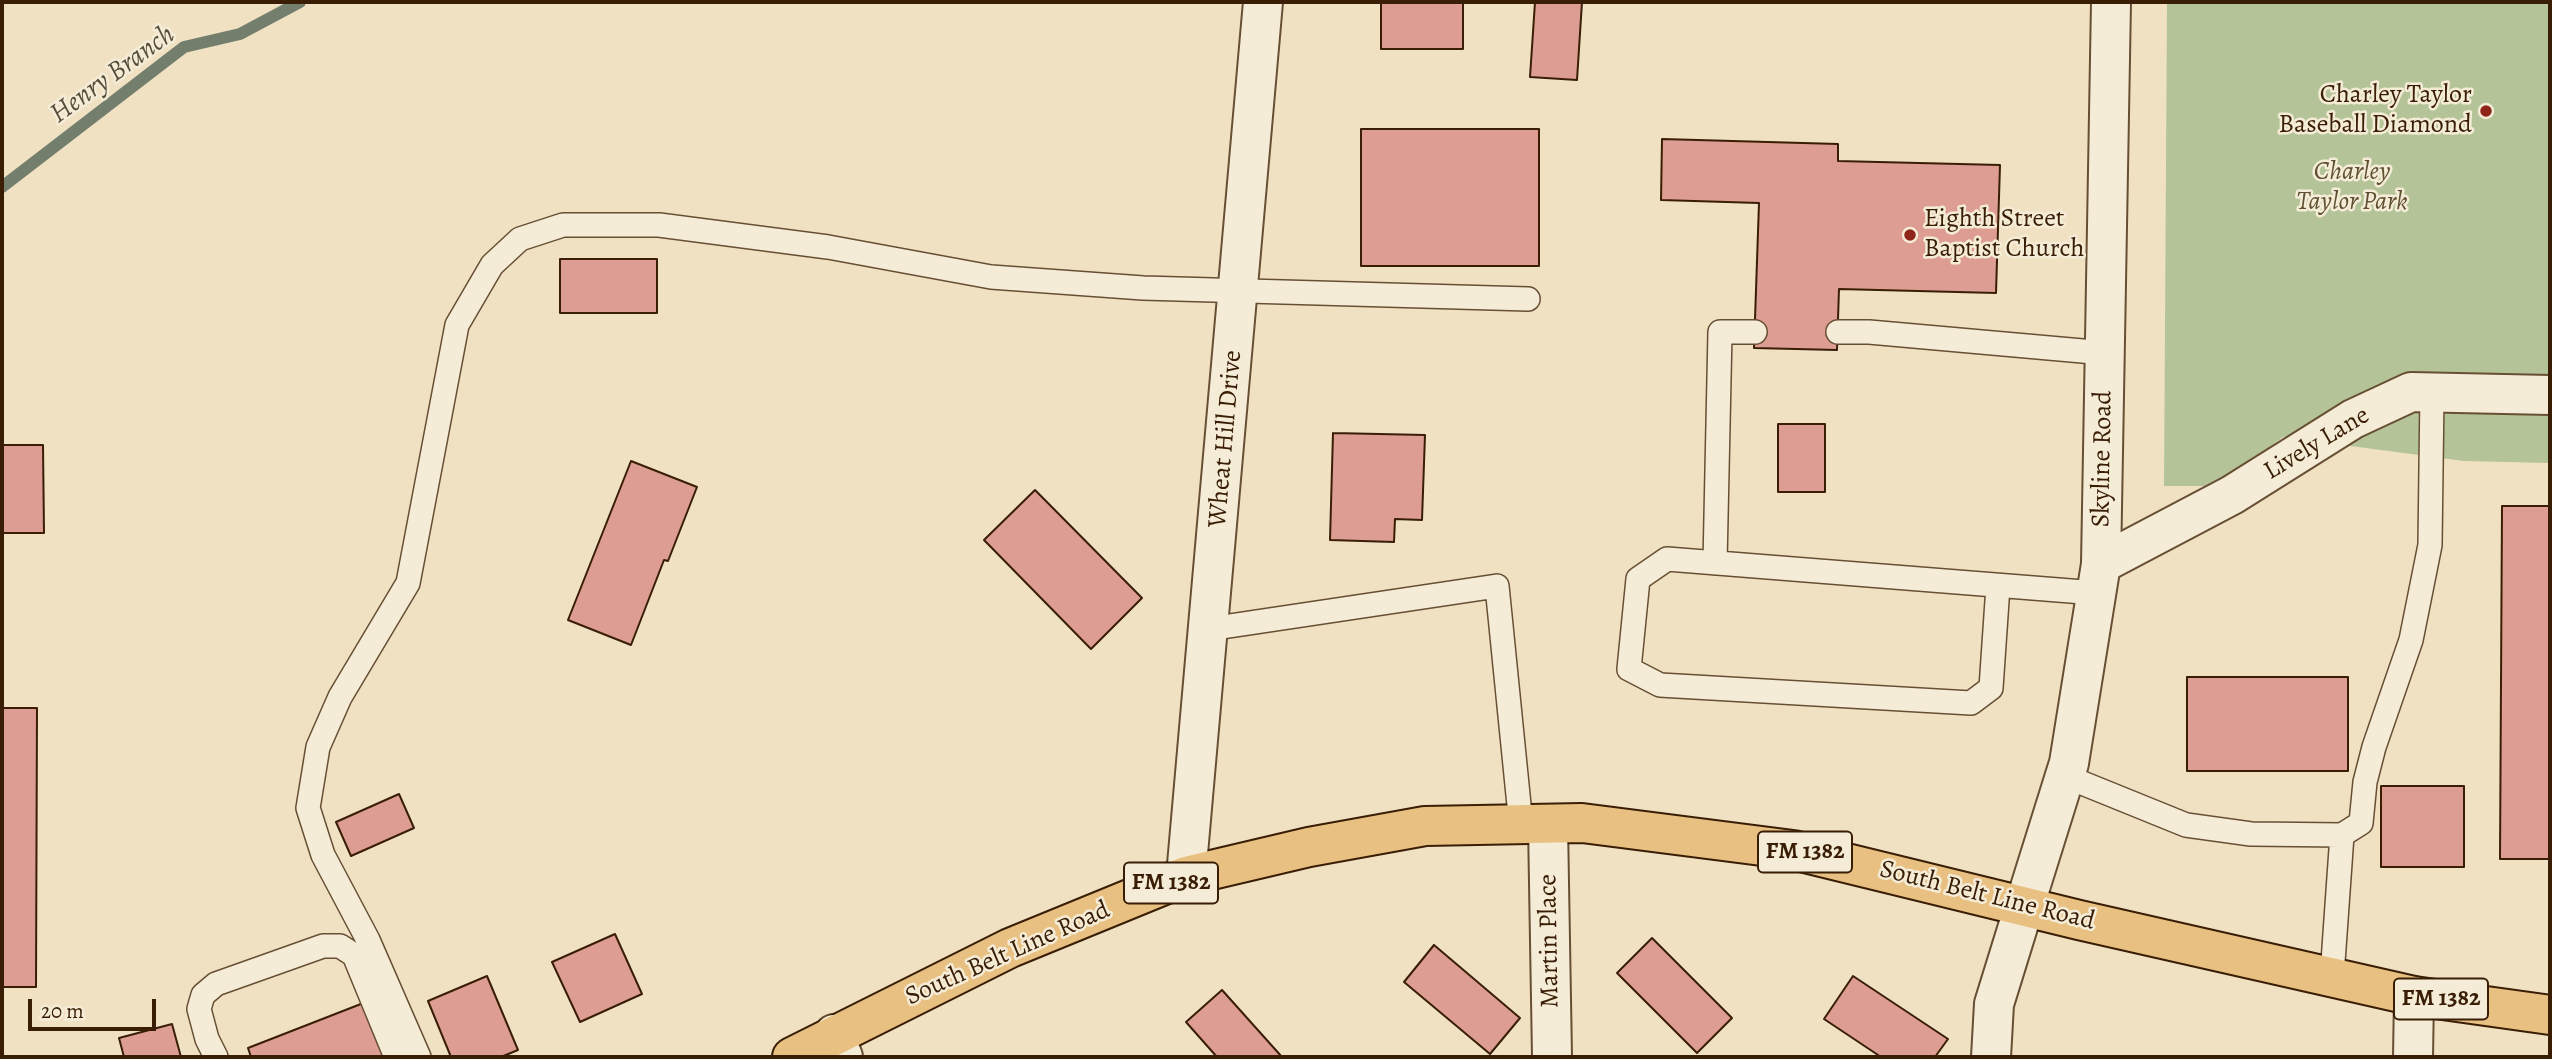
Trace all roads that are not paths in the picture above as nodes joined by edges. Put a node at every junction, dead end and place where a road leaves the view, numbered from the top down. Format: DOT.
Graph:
graph roads {
  1 [pos="1264,2"];
  2 [pos="2111,2"];
  3 [pos="1239,292"];
  4 [pos="1528,299"];
  5 [pos="1755,332"];
  6 [pos="1838,332"];
  7 [pos="2105,353"];
  8 [pos="2432,393"];
  9 [pos="2550,394"];
  10 [pos="1715,563"];
  11 [pos="2099,579"];
  12 [pos="1998,586"];
  13 [pos="1209,629"];
  14 [pos="2065,776"];
  15 [pos="1534,825"];
  16 [pos="2342,835"];
  17 [pos="1186,876"];
  18 [pos="2024,907"];
  19 [pos="2332,976"];
  20 [pos="2414,996"];
  21 [pos="2550,1015"];
  22 [pos="839,1046"];
  23 [pos="216,1057"];
  24 [pos="396,1057"];
  25 [pos="419,1057"];
  26 [pos="792,1057"];
  27 [pos="1552,1057"];
  28 [pos="1991,1057"];
  29 [pos="2413,1057"];
  1 -- 3 [label="street, Wheat Hill Drive"];
  2 -- 7 [label="street, Skyline Road"];
  3 -- 4 [label="lane"];
  3 -- 13 [label="street, Wheat Hill Drive"];
  3 -- 25 [label="lane"];
  5 -- 10 [label="lane"];
  6 -- 7 [label="lane"];
  7 -- 11 [label="street, Skyline Road"];
  8 -- 9 [label="street, Lively Lane"];
  8 -- 11 [label="street, Lively Lane"];
  8 -- 16 [label="lane"];
  10 -- 12 [label="lane"];
  10 -- 12 [label="lane"];
  11 -- 12 [label="lane"];
  11 -- 14 [label="street, Skyline Road"];
  13 -- 15 [label="lane"];
  13 -- 17 [label="street, Wheat Hill Drive"];
  14 -- 16 [label="lane"];
  14 -- 18 [label="street, Skyline Road"];
  15 -- 17 [label="main road, South Belt Line Road / FM 1382"];
  15 -- 18 [label="main road, South Belt Line Road / FM 1382"];
  15 -- 27 [label="street, Martin Place"];
  16 -- 19 [label="lane"];
  17 -- 22 [label="main road, South Belt Line Road / FM 1382"];
  18 -- 19 [label="main road, South Belt Line Road / FM 1382"];
  18 -- 28 [label="street, Skyline Road"];
  19 -- 20 [label="main road, South Belt Line Road / FM 1382"];
  20 -- 21 [label="main road, South Belt Line Road / FM 1382"];
  20 -- 29 [label="street"];
  22 -- 26 [label="main road, South Belt Line Road / FM 1382"];
  23 -- 24 [label="lane"];
}
